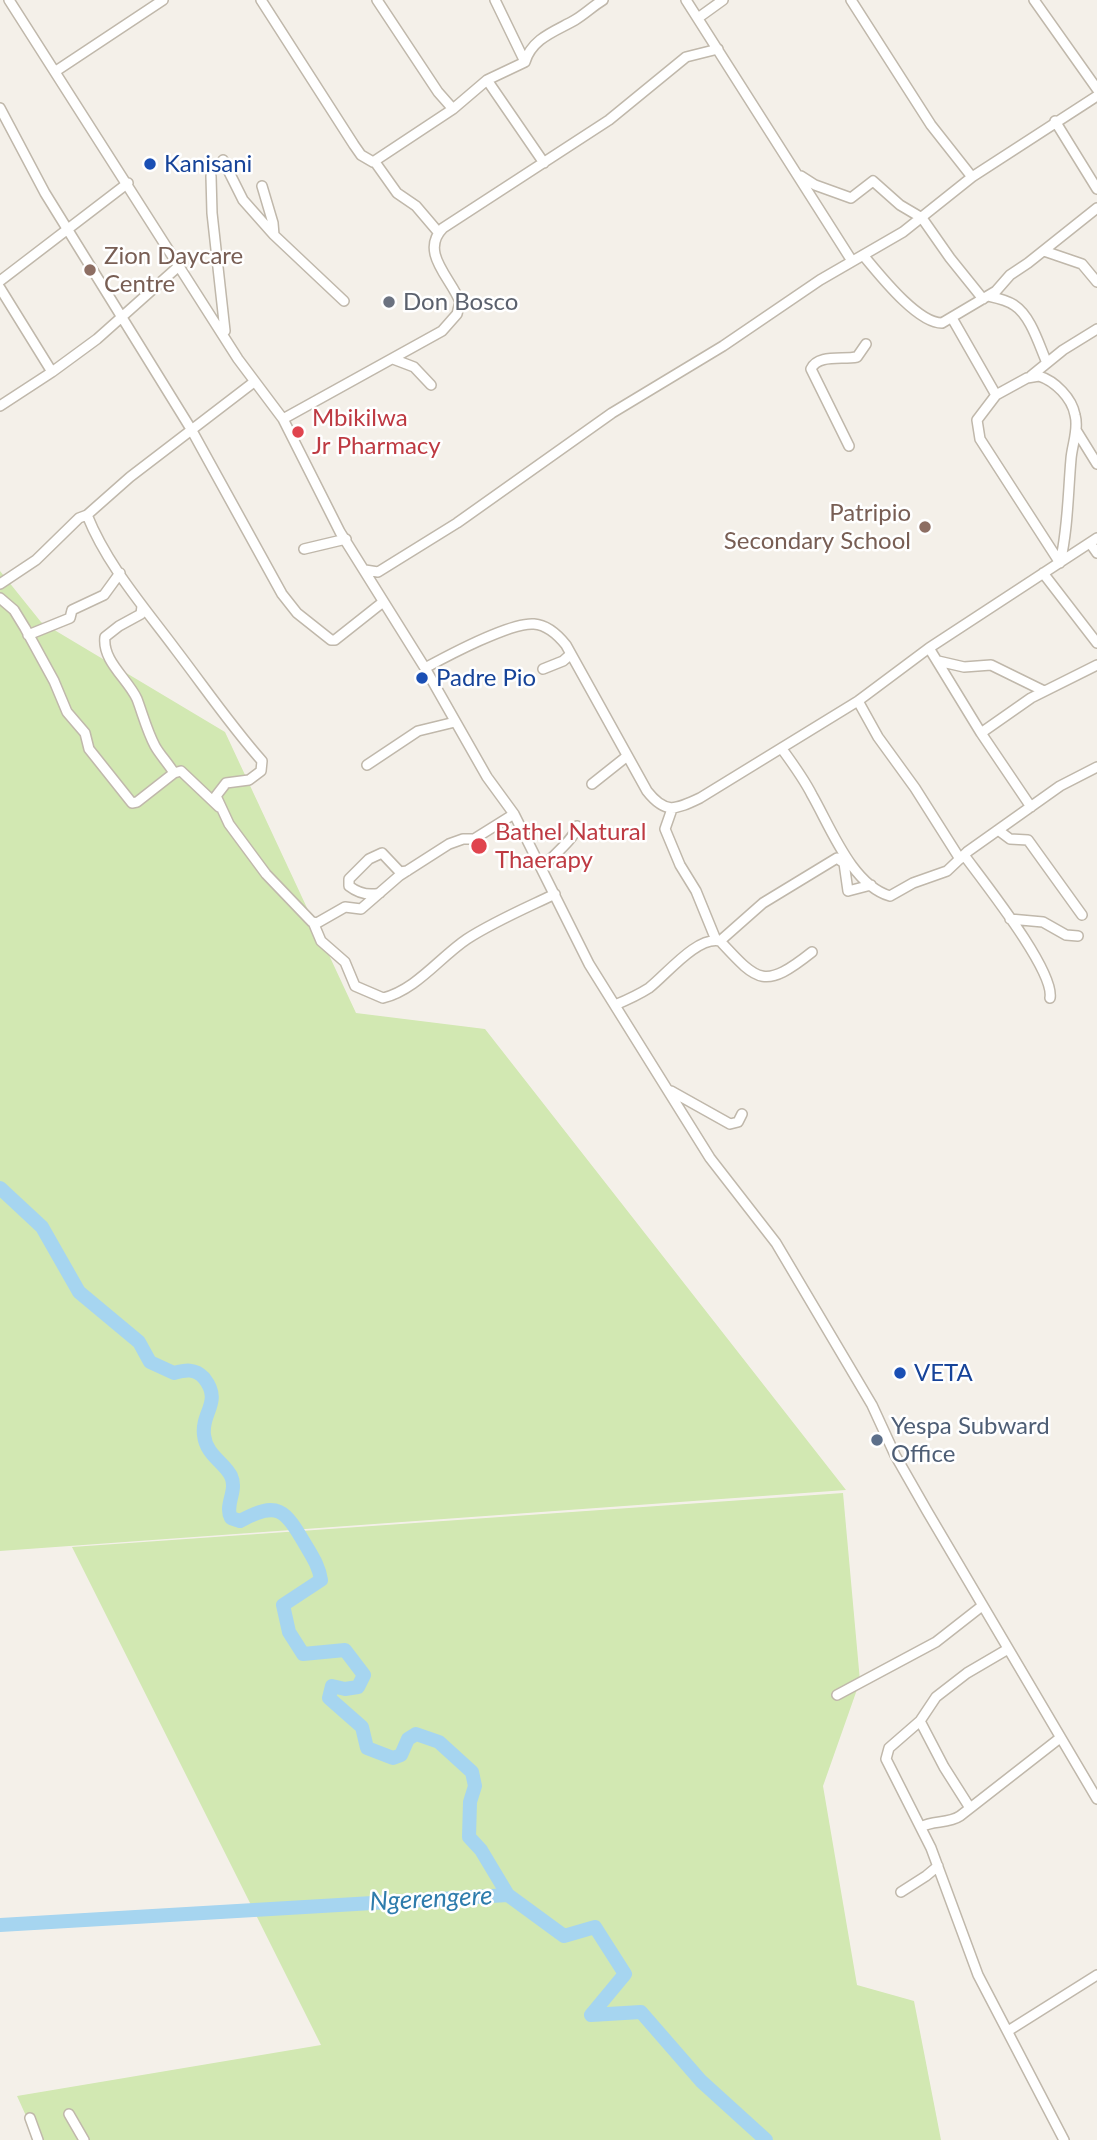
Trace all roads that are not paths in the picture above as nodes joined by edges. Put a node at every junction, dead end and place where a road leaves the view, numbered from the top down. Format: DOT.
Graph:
graph roads {
  1 [pos="9,0"];
  2 [pos="163,0"];
  3 [pos="261,0"];
  4 [pos="377,0"];
  5 [pos="495,0"];
  6 [pos="603,0"];
  7 [pos="686,0"];
  8 [pos="723,0"];
  9 [pos="851,0"];
  10 [pos="1034,0"];
  11 [pos="500,5"];
  12 [pos="698,18"];
  13 [pos="718,49"];
  14 [pos="525,62"];
  15 [pos="56,71"];
  16 [pos="487,80"];
  17 [pos="1097,89"];
  18 [pos="438,92"];
  19 [pos="1097,96"];
  20 [pos="0,108"];
  21 [pos="453,109"];
  22 [pos="438,117"];
  23 [pos="1055,121"];
  24 [pos="223,160"];
  25 [pos="375,162"];
  26 [pos="544,163"];
  27 [pos="796,173"];
  28 [pos="211,176"];
  29 [pos="972,177"];
  30 [pos="128,183"];
  31 [pos="262,186"];
  32 [pos="1097,189"];
  33 [pos="1097,208"];
  34 [pos="922,218"];
  35 [pos="69,228"];
  36 [pos="439,233"];
  37 [pos="274,235"];
  38 [pos="1044,251"];
  39 [pos="863,255"];
  40 [pos="852,261"];
  41 [pos="180,265"];
  42 [pos="0,281"];
  43 [pos="1097,282"];
  44 [pos="0,288"];
  45 [pos="986,297"];
  46 [pos="344,301"];
  47 [pos="123,317"];
  48 [pos="952,318"];
  49 [pos="1097,329"];
  50 [pos="225,336"];
  51 [pos="866,344"];
  52 [pos="393,359"];
  53 [pos="1047,363"];
  54 [pos="52,372"];
  55 [pos="1031,376"];
  56 [pos="254,382"];
  57 [pos="430,385"];
  58 [pos="996,395"];
  59 [pos="0,406"];
  60 [pos="284,419"];
  61 [pos="191,429"];
  62 [pos="1075,430"];
  63 [pos="849,446"];
  64 [pos="1097,464"];
  65 [pos="87,515"];
  66 [pos="346,539"];
  67 [pos="1094,540"];
  68 [pos="304,549"];
  69 [pos="1097,553"];
  70 [pos="1059,563"];
  71 [pos="365,570"];
  72 [pos="120,573"];
  73 [pos="1043,573"];
  74 [pos="0,584"];
  75 [pos="0,598"];
  76 [pos="383,602"];
  77 [pos="142,606"];
  78 [pos="28,635"];
  79 [pos="1097,643"];
  80 [pos="929,649"];
  81 [pos="571,654"];
  82 [pos="938,661"];
  83 [pos="1097,665"];
  84 [pos="425,668"];
  85 [pos="543,669"];
  86 [pos="1044,691"];
  87 [pos="858,701"];
  88 [pos="455,722"];
  89 [pos="981,733"];
  90 [pos="782,749"];
  91 [pos="626,757"];
  92 [pos="367,765"];
  93 [pos="1097,767"];
  94 [pos="174,773"];
  95 [pos="592,785"];
  96 [pos="1031,807"];
  97 [pos="220,808"];
  98 [pos="672,808"];
  99 [pos="514,814"];
  100 [pos="577,826"];
  101 [pos="998,830"];
  102 [pos="962,857"];
  103 [pos="542,868"];
  104 [pos="408,871"];
  105 [pos="872,885"];
  106 [pos="380,892"];
  107 [pos="555,894"];
  108 [pos="1082,915"];
  109 [pos="1010,919"];
  110 [pos="313,922"];
  111 [pos="1078,936"];
  112 [pos="718,940"];
  113 [pos="812,952"];
  114 [pos="1050,998"];
  115 [pos="615,1005"];
  116 [pos="669,1090"];
  117 [pos="742,1114"];
  118 [pos="982,1606"];
  119 [pos="1007,1649"];
  120 [pos="837,1695"];
  121 [pos="920,1721"];
  122 [pos="1060,1738"];
  123 [pos="1097,1799"];
  124 [pos="970,1808"];
  125 [pos="921,1827"];
  126 [pos="938,1866"];
  127 [pos="901,1892"];
  128 [pos="1097,1975"];
  129 [pos="1008,2031"];
  130 [pos="69,2113"];
  131 [pos="30,2118"];
  132 [pos="38,2140"];
  133 [pos="84,2140"];
  134 [pos="1064,2140"];
  1 -- 15 [label="street"];
  2 -- 15 [label="street"];
  3 -- 25 [label="street"];
  4 -- 18 [label="street"];
  5 -- 11 [label="street"];
  6 -- 14 [label="street"];
  7 -- 12 [label="street"];
  8 -- 12 [label="street"];
  9 -- 29 [label="street"];
  10 -- 17 [label="street"];
  11 -- 14 [label="street"];
  12 -- 13 [label="street"];
  13 -- 26 [label="street"];
  13 -- 27 [label="street"];
  14 -- 16 [label="street"];
  15 -- 30 [label="street"];
  16 -- 21 [label="street"];
  16 -- 26 [label="street"];
  18 -- 21 [label="street"];
  18 -- 22 [label="street"];
  19 -- 23 [label="street"];
  20 -- 35 [label="street"];
  21 -- 22 [label="street"];
  22 -- 25 [label="street"];
  23 -- 29 [label="street"];
  23 -- 32 [label="street"];
  24 -- 37 [label="street"];
  25 -- 36 [label="street"];
  26 -- 36 [label="street"];
  27 -- 34 [label="street"];
  27 -- 40 [label="street"];
  28 -- 50 [label="street"];
  29 -- 34 [label="street"];
  30 -- 35 [label="street"];
  30 -- 41 [label="street"];
  31 -- 37 [label="street"];
  33 -- 38 [label="street"];
  34 -- 39 [label="street"];
  34 -- 45 [label="street"];
  35 -- 42 [label="street"];
  35 -- 47 [label="street"];
  36 -- 52 [label="street"];
  37 -- 46 [label="street"];
  38 -- 43 [label="street"];
  38 -- 45 [label="street"];
  39 -- 40 [label="street"];
  39 -- 48 [label="street"];
  40 -- 71 [label="street"];
  41 -- 47 [label="street"];
  41 -- 50 [label="street"];
  44 -- 54 [label="street"];
  45 -- 48 [label="street"];
  45 -- 53 [label="street"];
  47 -- 54 [label="street"];
  47 -- 61 [label="street"];
  48 -- 58 [label="street"];
  49 -- 53 [label="street"];
  50 -- 56 [label="street"];
  51 -- 63 [label="street"];
  52 -- 57 [label="street"];
  52 -- 60 [label="street"];
  53 -- 55 [label="street"];
  54 -- 59 [label="street"];
  55 -- 58 [label="street"];
  55 -- 62 [label="street"];
  56 -- 60 [label="street"];
  56 -- 61 [label="street"];
  58 -- 70 [label="street"];
  60 -- 66 [label="street"];
  61 -- 65 [label="street"];
  61 -- 76 [label="street"];
  62 -- 64 [label="street"];
  62 -- 70 [label="street"];
  65 -- 72 [label="street"];
  65 -- 74 [label="street"];
  66 -- 68 [label="street"];
  66 -- 71 [label="street"];
  67 -- 69 [label="street"];
  67 -- 70 [label="street"];
  70 -- 73 [label="street"];
  71 -- 76 [label="street"];
  72 -- 77 [label="street"];
  72 -- 78 [label="street"];
  73 -- 79 [label="street"];
  73 -- 80 [label="street"];
  75 -- 78 [label="street"];
  76 -- 84 [label="street"];
  77 -- 94 [label="street"];
  77 -- 97 [label="street"];
  78 -- 94 [label="street"];
  80 -- 82 [label="street"];
  80 -- 87 [label="street"];
  81 -- 84 [label="street"];
  81 -- 85 [label="street"];
  81 -- 91 [label="street"];
  82 -- 86 [label="street"];
  82 -- 89 [label="street"];
  83 -- 86 [label="street"];
  84 -- 88 [label="street"];
  86 -- 89 [label="street"];
  87 -- 90 [label="street"];
  87 -- 102 [label="street"];
  88 -- 92 [label="street"];
  88 -- 99 [label="street"];
  89 -- 96 [label="street"];
  90 -- 98 [label="street"];
  90 -- 105 [label="street"];
  91 -- 95 [label="street"];
  91 -- 98 [label="street"];
  93 -- 96 [label="street"];
  94 -- 97 [label="street"];
  96 -- 101 [label="street"];
  97 -- 110 [label="street"];
  98 -- 112 [label="street"];
  99 -- 103 [label="street"];
  99 -- 104 [label="street"];
  100 -- 103 [label="street"];
  101 -- 102 [label="street"];
  101 -- 108 [label="street"];
  102 -- 105 [label="street"];
  102 -- 109 [label="street"];
  103 -- 107 [label="street"];
  104 -- 106 [label="street"];
  104 -- 106 [label="street"];
  105 -- 112 [label="street"];
  106 -- 110 [label="street"];
  107 -- 110 [label="street"];
  107 -- 115 [label="street"];
  109 -- 111 [label="street"];
  109 -- 114 [label="street"];
  112 -- 113 [label="street"];
  112 -- 115 [label="street"];
  115 -- 116 [label="street"];
  116 -- 117 [label="street"];
  116 -- 118 [label="street"];
  118 -- 119 [label="street"];
  118 -- 120 [label="street"];
  119 -- 121 [label="street"];
  119 -- 122 [label="street"];
  121 -- 124 [label="street"];
  121 -- 125 [label="street"];
  122 -- 123 [label="street"];
  122 -- 124 [label="street"];
  124 -- 125 [label="street"];
  125 -- 126 [label="street"];
  126 -- 127 [label="street"];
  126 -- 129 [label="street"];
  128 -- 129 [label="street"];
  129 -- 134 [label="street"];
  130 -- 133 [label="street"];
  131 -- 132 [label="street"];
}
